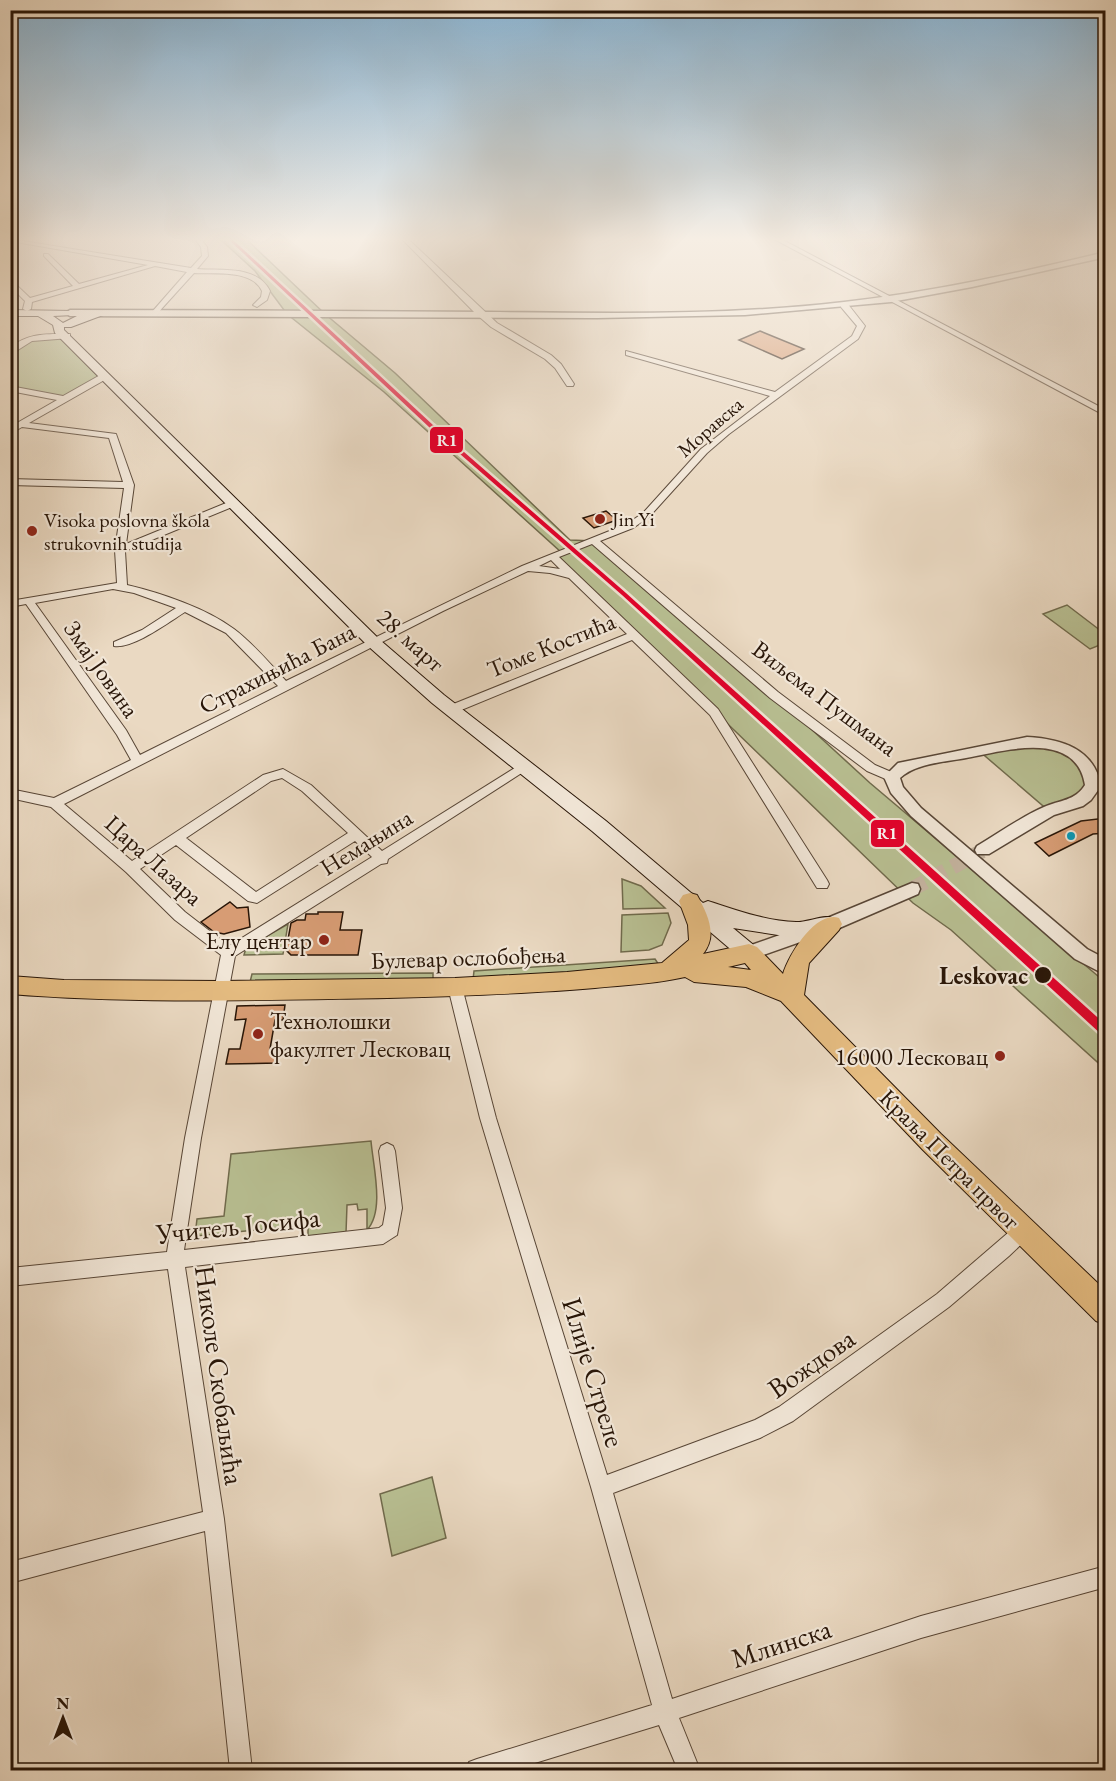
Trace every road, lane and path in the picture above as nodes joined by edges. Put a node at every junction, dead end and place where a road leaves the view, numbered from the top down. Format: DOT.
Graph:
graph roads {
  1 [pos="53,322"];
  2 [pos="67,322"];
  3 [pos="80,322"];
  4 [pos="491,322"];
  5 [pos="858,322"];
  6 [pos="933,322"];
  7 [pos="64,330"];
  8 [pos="10,353"];
  9 [pos="629,353"];
  10 [pos="105,376"];
  11 [pos="570,384"];
  12 [pos="10,388"];
  13 [pos="777,395"];
  14 [pos="65,399"];
  15 [pos="1106,414"];
  16 [pos="20,424"];
  17 [pos="10,432"];
  18 [pos="10,482"];
  19 [pos="129,485"];
  20 [pos="234,503"];
  21 [pos="594,541"];
  22 [pos="120,550"];
  23 [pos="552,556"];
  24 [pos="524,568"];
  25 [pos="573,577"];
  26 [pos="122,586"];
  27 [pos="29,601"];
  28 [pos="10,604"];
  29 [pos="183,609"];
  30 [pos="634,635"];
  31 [pos="374,643"];
  32 [pos="118,644"];
  33 [pos="286,688"];
  34 [pos="450,710"];
  35 [pos="138,762"];
  36 [pos="525,767"];
  37 [pos="892,777"];
  38 [pos="10,793"];
  39 [pos="55,803"];
  40 [pos="356,834"];
  41 [pos="178,839"];
  42 [pos="983,850"];
  43 [pos="382,859"];
  44 [pos="131,868"];
  45 [pos="822,884"];
  46 [pos="912,889"];
  47 [pos="690,901"];
  48 [pos="831,924"];
  49 [pos="229,953"];
  50 [pos="749,953"];
  51 [pos="1104,968"];
  52 [pos="666,972"];
  53 [pos="10,985"];
  54 [pos="455,987"];
  55 [pos="222,991"];
  56 [pos="793,1000"];
  57 [pos="387,1151"];
  58 [pos="1022,1232"];
  59 [pos="176,1258"];
  60 [pos="10,1277"];
  61 [pos="1106,1311"];
  62 [pos="601,1487"];
  63 [pos="214,1520"];
  64 [pos="10,1573"];
  65 [pos="1106,1576"];
  66 [pos="665,1712"];
  67 [pos="241,1770"];
  68 [pos="477,1770"];
  69 [pos="689,1770"];
  1 -- 7 [label="main road, 28. март"];
  2 -- 7 [label="main road"];
  3 -- 7 [label="main road"];
  4 -- 11 [label="street"];
  5 -- 13 [label="street, Моравска"];
  6 -- 15 [label="street"];
  7 -- 8 [label="street"];
  7 -- 10 [label="main road, 28. март"];
  9 -- 13 [label="street"];
  10 -- 14 [label="street"];
  10 -- 20 [label="main road, 28. март"];
  12 -- 14 [label="street"];
  13 -- 21 [label="street, Моравска"];
  14 -- 16 [label="street"];
  16 -- 17 [label="street"];
  16 -- 19 [label="street"];
  18 -- 19 [label="street"];
  19 -- 22 [label="street"];
  20 -- 22 [label="street"];
  20 -- 31 [label="main road, 28. март"];
  21 -- 23 [label="street, Моравска"];
  21 -- 37 [label="street, Виљема Пушмана"];
  22 -- 26 [label="street"];
  23 -- 24 [label="street, Страхињића Бана"];
  23 -- 25 [label="street"];
  24 -- 25 [label="street"];
  24 -- 31 [label="street, Страхињића Бана"];
  25 -- 30 [label="street"];
  26 -- 27 [label="street"];
  26 -- 29 [label="street"];
  27 -- 28 [label="street"];
  27 -- 35 [label="street, Змај Јовина"];
  29 -- 32 [label="street"];
  29 -- 33 [label="street"];
  30 -- 34 [label="street, Томе Костића"];
  30 -- 45 [label="street"];
  31 -- 33 [label="street, Страхињића Бана"];
  31 -- 34 [label="main road, 28. март"];
  33 -- 35 [label="street, Страхињића Бана"];
  34 -- 36 [label="main road, 28. март"];
  35 -- 39 [label="street, Страхињића Бана"];
  36 -- 43 [label="street, Немањина"];
  36 -- 47 [label="main road, 28. март"];
  37 -- 42 [label="street, Виљема Пушмана"];
  37 -- 51 [label="street"];
  38 -- 39 [label="street, Цара Лазара"];
  39 -- 44 [label="street, Цара Лазара"];
  40 -- 41 [label="street"];
  40 -- 41 [label="street"];
  40 -- 43 [label="street"];
  41 -- 44 [label="street"];
  43 -- 49 [label="street, Немањина"];
  44 -- 49 [label="street, Цара Лазара"];
  46 -- 48 [label="street, Булевар ослобођења"];
  47 -- 48 [label="main road"];
  47 -- 50 [label="main road, 28. март"];
  47 -- 52 [label="main road"];
  48 -- 50 [label="street, Булевар ослобођења"];
  48 -- 56 [label="main road"];
  49 -- 55 [label="street"];
  50 -- 52 [label="main road, Булевар ослобођења"];
  50 -- 56 [label="main road, Краља Петра првог"];
  52 -- 54 [label="main road, Булевар ослобођења"];
  52 -- 56 [label="main road"];
  53 -- 55 [label="main road, Булевар ослобођења"];
  54 -- 55 [label="main road, Булевар ослобођења"];
  54 -- 62 [label="street, Илије Стреле"];
  55 -- 59 [label="street, Николе Скобаљића"];
  56 -- 58 [label="main road, Краља Петра првог"];
  57 -- 59 [label="street, Учитељ Јосифа"];
  58 -- 61 [label="main road, Краља Петра првог"];
  58 -- 62 [label="street, Вождова"];
  59 -- 60 [label="street, Учитељ Јосифа"];
  59 -- 63 [label="street, Николе Скобаљића"];
  62 -- 66 [label="street, Илије Стреле"];
  63 -- 64 [label="street"];
  63 -- 67 [label="street, Николе Скобаљића"];
  65 -- 66 [label="street, Млинска"];
  66 -- 68 [label="street, Млинска"];
  66 -- 69 [label="street, Илије Стреле"];
}
